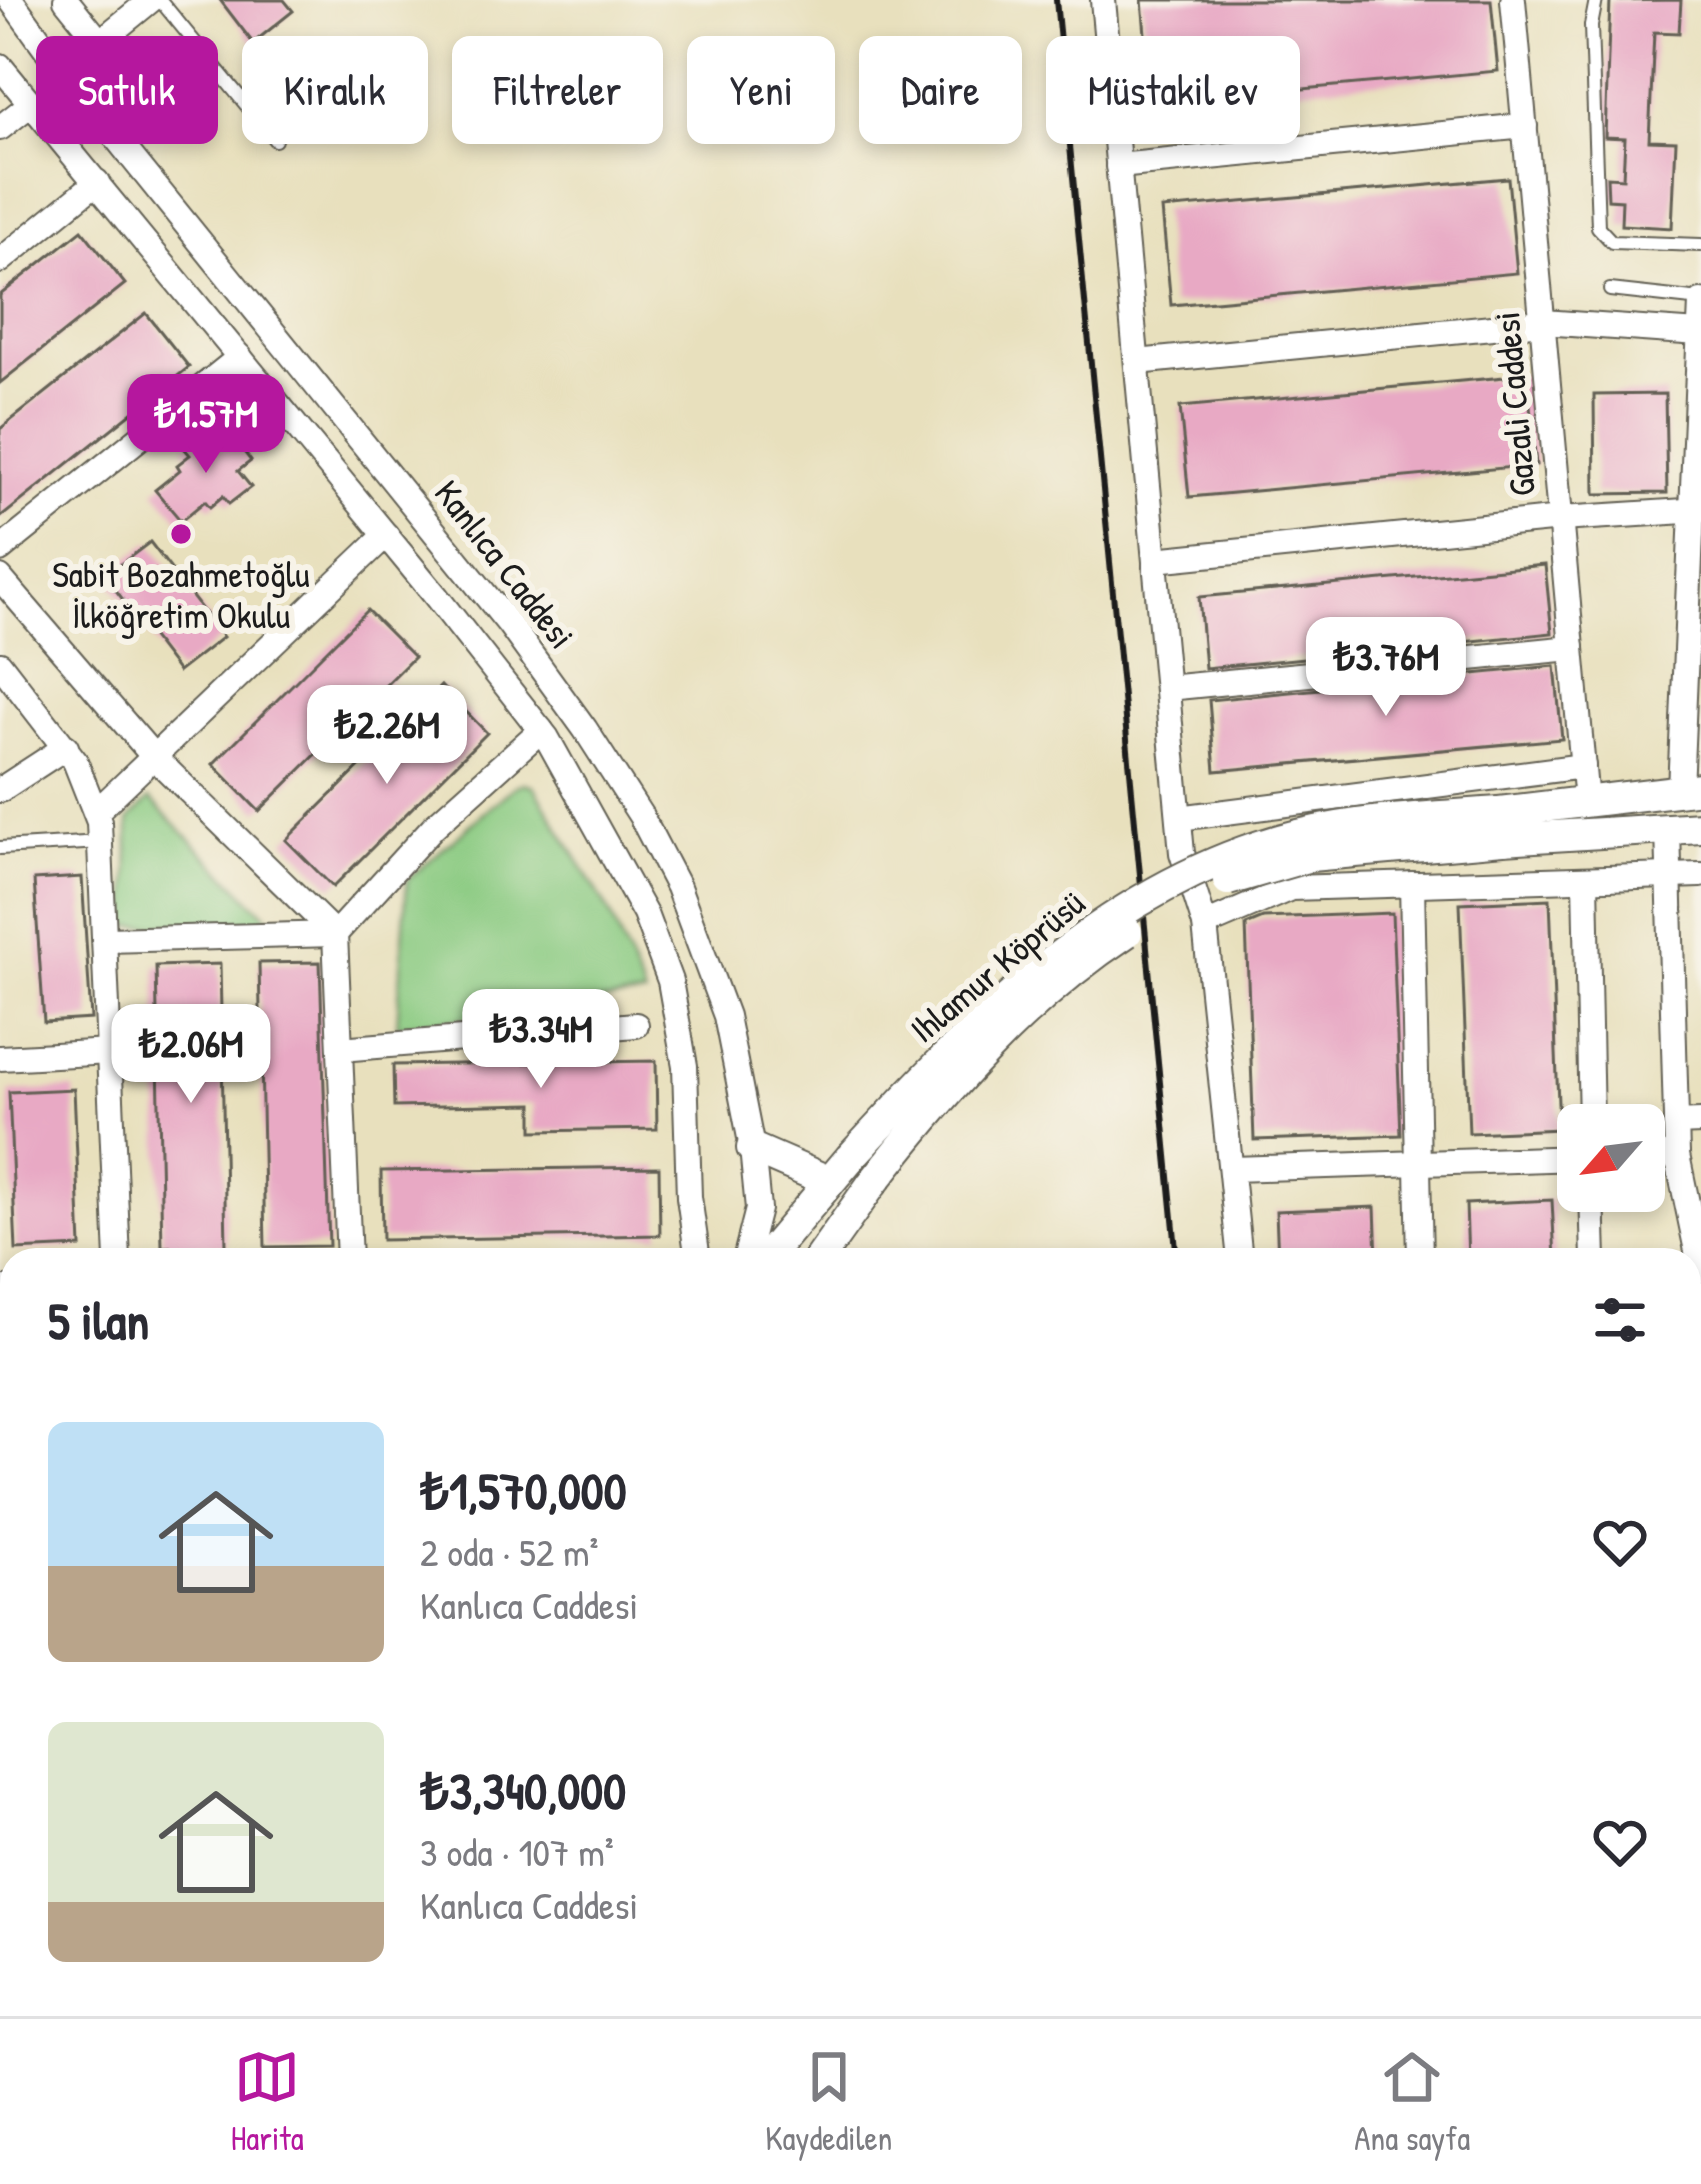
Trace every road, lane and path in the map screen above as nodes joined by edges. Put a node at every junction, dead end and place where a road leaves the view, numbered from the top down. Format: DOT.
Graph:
graph roads {
  1 [pos="11,0"];
  2 [pos="66,0"];
  3 [pos="155,0"];
  4 [pos="1103,0"];
  5 [pos="1513,0"];
  6 [pos="1596,0"];
  7 [pos="37,36"];
  8 [pos="95,36"];
  9 [pos="108,36"];
  10 [pos="0,66"];
  11 [pos="242,102"];
  12 [pos="32,103"];
  13 [pos="1525,126"];
  14 [pos="0,128"];
  15 [pos="121,144"];
  16 [pos="1118,166"];
  17 [pos="97,182"];
  18 [pos="1701,245"];
  19 [pos="0,261"];
  20 [pos="1610,290"];
  21 [pos="1701,301"];
  22 [pos="1701,314"];
  23 [pos="1543,322"];
  24 [pos="1700,333"];
  25 [pos="240,357"];
  26 [pos="1137,362"];
  27 [pos="1696,510"];
  28 [pos="1561,520"];
  29 [pos="386,535"];
  30 [pos="0,550"];
  31 [pos="1155,560"];
  32 [pos="0,578"];
  33 [pos="1572,648"];
  34 [pos="0,664"];
  35 [pos="1167,688"];
  36 [pos="1692,715"];
  37 [pos="541,730"];
  38 [pos="66,747"];
  39 [pos="154,757"];
  40 [pos="1583,766"];
  41 [pos="1690,789"];
  42 [pos="0,790"];
  43 [pos="1586,802"];
  44 [pos="96,812"];
  45 [pos="1179,818"];
  46 [pos="1501,825"];
  47 [pos="1701,827"];
  48 [pos="1668,829"];
  49 [pos="102,842"];
  50 [pos="0,848"];
  51 [pos="1701,875"];
  52 [pos="1670,876"];
  53 [pos="1586,878"];
  54 [pos="1412,884"];
  55 [pos="1205,925"];
  56 [pos="335,934"];
  57 [pos="106,940"];
  58 [pos="636,1025"];
  59 [pos="340,1049"];
  60 [pos="110,1052"];
  61 [pos="0,1058"];
  62 [pos="1591,1104"];
  63 [pos="1689,1122"];
  64 [pos="752,1148"];
  65 [pos="1665,1155"];
  66 [pos="1677,1155"];
  67 [pos="1557,1159"];
  68 [pos="1418,1163"];
  69 [pos="1233,1169"];
  70 [pos="839,1170"];
  71 [pos="1593,1212"];
  72 [pos="118,1248"];
  73 [pos="348,1248"];
  74 [pos="696,1248"];
  75 [pos="748,1248"];
  76 [pos="774,1248"];
  77 [pos="827,1248"];
  78 [pos="1239,1248"];
  79 [pos="1420,1248"];
  80 [pos="1594,1248"];
  81 [pos="1696,1248"];
  1 -- 7 [label="street, Kanlıca Caddesi"];
  2 -- 8 [label="street"];
  3 -- 9 [label="street"];
  3 -- 11 [label="lane"];
  4 -- 16 [label="street"];
  5 -- 13 [label="street, Gazali Caddesi"];
  6 -- 18 [label="lane"];
  10 -- 12 [label="street, Kanlıca Caddesi"];
  12 -- 14 [label="street"];
  12 -- 17 [label="street, Kanlıca Caddesi"];
  13 -- 16 [label="street"];
  13 -- 23 [label="street, Gazali Caddesi"];
  15 -- 64 [label="street, Kanlıca Caddesi"];
  16 -- 26 [label="street"];
  17 -- 19 [label="street"];
  17 -- 25 [label="street, Kanlıca Caddesi"];
  20 -- 21 [label="lane"];
  21 -- 22 [label="street"];
  22 -- 24 [label="street"];
  23 -- 24 [label="street"];
  23 -- 26 [label="street"];
  23 -- 28 [label="street, Gazali Caddesi"];
  24 -- 27 [label="street"];
  25 -- 29 [label="street, Kanlıca Caddesi"];
  25 -- 30 [label="street"];
  26 -- 31 [label="street"];
  27 -- 28 [label="street"];
  27 -- 36 [label="street"];
  28 -- 31 [label="street"];
  28 -- 33 [label="street, Gazali Caddesi"];
  29 -- 37 [label="street, Kanlıca Caddesi"];
  29 -- 39 [label="street"];
  31 -- 35 [label="street"];
  32 -- 39 [label="street"];
  33 -- 35 [label="street"];
  33 -- 40 [label="street, Gazali Caddesi"];
  34 -- 38 [label="street"];
  35 -- 45 [label="street"];
  36 -- 41 [label="street"];
  37 -- 56 [label="street"];
  37 -- 74 [label="street, Kanlıca Caddesi"];
  38 -- 42 [label="street"];
  38 -- 44 [label="street"];
  39 -- 44 [label="street"];
  39 -- 56 [label="street"];
  40 -- 43 [label="street, Gazali Caddesi"];
  40 -- 45 [label="street"];
  41 -- 43 [label="street"];
  43 -- 46 [label="street"];
  44 -- 49 [label="street"];
  45 -- 55 [label="street"];
  46 -- 48 [label="street"];
  46 -- 70 [label="street, Ihlamur Köprüsü, bridge"];
  46 -- 77 [label="street, Ihlamur Köprüsü, bridge"];
  47 -- 48 [label="street"];
  48 -- 52 [label="street"];
  49 -- 50 [label="lane"];
  49 -- 57 [label="street"];
  51 -- 52 [label="street"];
  52 -- 53 [label="street"];
  52 -- 63 [label="street"];
  53 -- 54 [label="street"];
  53 -- 62 [label="street"];
  54 -- 55 [label="street"];
  54 -- 68 [label="street"];
  55 -- 69 [label="street"];
  56 -- 57 [label="street"];
  56 -- 59 [label="street"];
  57 -- 60 [label="street"];
  58 -- 59 [label="street"];
  59 -- 73 [label="street"];
  60 -- 61 [label="street"];
  60 -- 72 [label="street"];
  63 -- 66 [label="street"];
  64 -- 70 [label="street"];
  64 -- 75 [label="street, Kanlıca Caddesi"];
  65 -- 66 [label="street"];
  66 -- 81 [label="street"];
  67 -- 68 [label="street"];
  68 -- 69 [label="street"];
  68 -- 79 [label="street"];
  69 -- 78 [label="street"];
  70 -- 76 [label="street, Ihlamur Köprüsü"];
  71 -- 80 [label="street"];
}
